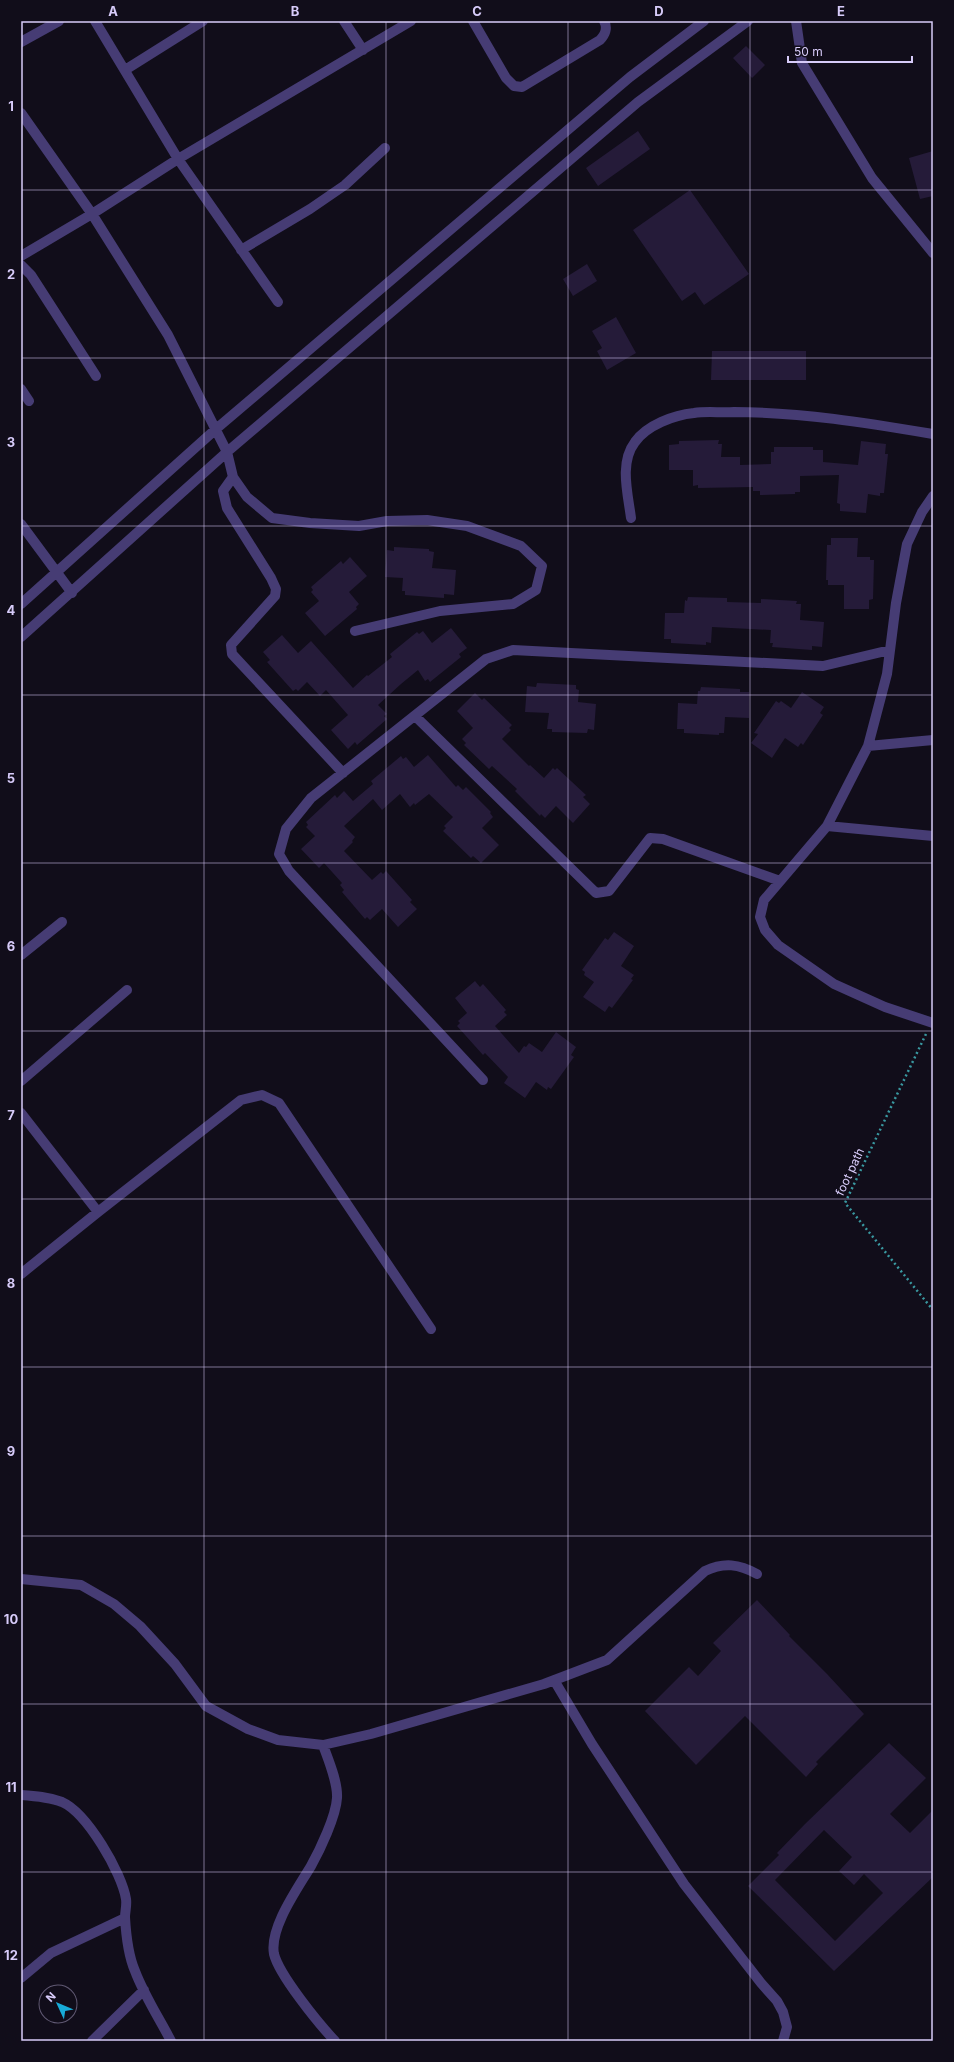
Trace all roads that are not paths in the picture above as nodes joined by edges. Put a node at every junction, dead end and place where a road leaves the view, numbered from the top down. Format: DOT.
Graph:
graph roads {
  1 [pos="59,21"];
  2 [pos="95,21"];
  3 [pos="203,21"];
  4 [pos="344,21"];
  5 [pos="412,21"];
  6 [pos="473,21"];
  7 [pos="604,21"];
  8 [pos="704,21"];
  9 [pos="748,21"];
  10 [pos="796,21"];
  11 [pos="21,42"];
  12 [pos="363,50"];
  13 [pos="125,70"];
  14 [pos="21,113"];
  15 [pos="385,148"];
  16 [pos="178,159"];
  17 [pos="92,214"];
  18 [pos="241,250"];
  19 [pos="933,253"];
  20 [pos="21,256"];
  21 [pos="21,266"];
  22 [pos="278,302"];
  23 [pos="96,376"];
  24 [pos="21,389"];
  25 [pos="29,401"];
  26 [pos="216,429"];
  27 [pos="933,434"];
  28 [pos="227,452"];
  29 [pos="233,477"];
  30 [pos="933,496"];
  31 [pos="631,518"];
  32 [pos="21,524"];
  33 [pos="56,571"];
  34 [pos="72,593"];
  35 [pos="21,604"];
  36 [pos="355,631"];
  37 [pos="21,637"];
  38 [pos="890,650"];
  39 [pos="415,716"];
  40 [pos="933,740"];
  41 [pos="868,746"];
  42 [pos="342,773"];
  43 [pos="827,826"];
  44 [pos="933,836"];
  45 [pos="780,881"];
  46 [pos="62,922"];
  47 [pos="21,955"];
  48 [pos="127,990"];
  49 [pos="932,1023"];
  50 [pos="483,1080"];
  51 [pos="21,1081"];
  52 [pos="21,1113"];
  53 [pos="98,1212"];
  54 [pos="21,1274"];
  55 [pos="431,1329"];
  56 [pos="757,1574"];
  57 [pos="21,1579"];
  58 [pos="554,1680"];
  59 [pos="323,1745"];
  60 [pos="21,1795"];
  61 [pos="125,1918"];
  62 [pos="21,1978"];
  63 [pos="144,1990"];
  64 [pos="92,2041"];
  65 [pos="171,2041"];
  66 [pos="335,2041"];
  67 [pos="784,2041"];
  1 -- 11 [label="street"];
  2 -- 13 [label="street"];
  3 -- 13 [label="street"];
  4 -- 12 [label="street"];
  5 -- 12 [label="street"];
  6 -- 7 [label="street"];
  8 -- 26 [label="street"];
  9 -- 28 [label="street"];
  10 -- 19 [label="street"];
  12 -- 16 [label="street"];
  13 -- 16 [label="street"];
  14 -- 17 [label="street"];
  15 -- 18 [label="street"];
  16 -- 17 [label="street"];
  16 -- 18 [label="street"];
  17 -- 20 [label="street"];
  17 -- 26 [label="street"];
  18 -- 22 [label="street"];
  21 -- 23 [label="street"];
  24 -- 25 [label="street"];
  26 -- 28 [label="street"];
  26 -- 33 [label="street"];
  27 -- 31 [label="street"];
  28 -- 29 [label="street"];
  28 -- 34 [label="street"];
  29 -- 36 [label="street"];
  29 -- 42 [label="street"];
  30 -- 38 [label="street"];
  32 -- 33 [label="street"];
  33 -- 34 [label="street"];
  33 -- 35 [label="street"];
  34 -- 37 [label="street"];
  38 -- 39 [label="street"];
  38 -- 41 [label="street"];
  39 -- 42 [label="street"];
  39 -- 45 [label="street"];
  40 -- 41 [label="street"];
  41 -- 43 [label="street"];
  42 -- 50 [label="street"];
  43 -- 44 [label="street"];
  43 -- 45 [label="street"];
  45 -- 49 [label="street"];
  46 -- 47 [label="street"];
  48 -- 51 [label="street"];
  52 -- 53 [label="street"];
  53 -- 54 [label="street"];
  53 -- 55 [label="street"];
  56 -- 58 [label="street"];
  57 -- 59 [label="street"];
  58 -- 59 [label="street"];
  58 -- 67 [label="street"];
  59 -- 66 [label="street"];
  60 -- 61 [label="street"];
  61 -- 62 [label="street"];
  61 -- 63 [label="street"];
  63 -- 64 [label="street"];
  63 -- 65 [label="street"];
}
